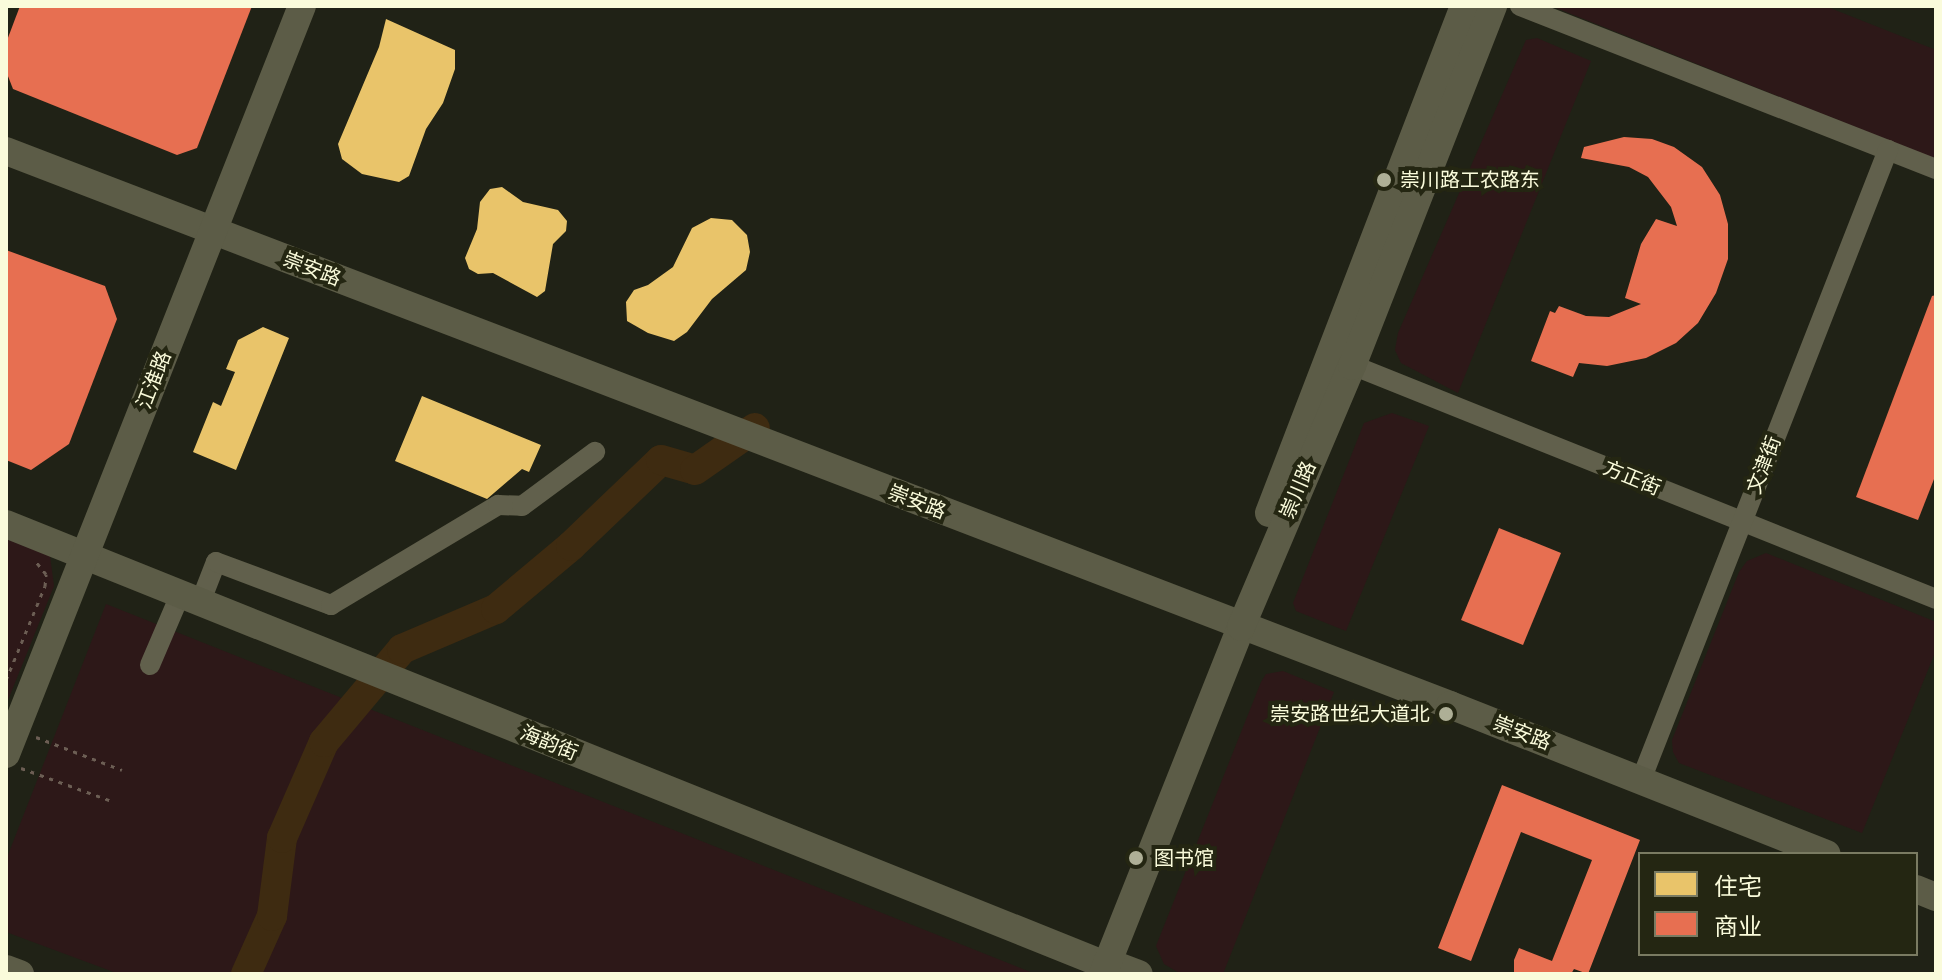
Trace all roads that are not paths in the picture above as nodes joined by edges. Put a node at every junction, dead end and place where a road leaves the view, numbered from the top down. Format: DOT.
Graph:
graph roads {
  1 [pos="302,6"];
  2 [pos="1464,6"];
  3 [pos="1493,6"];
  4 [pos="1520,6"];
  5 [pos="1888,150"];
  6 [pos="6,151"];
  7 [pos="1936,169"];
  8 [pos="213,231"];
  9 [pos="1341,361"];
  10 [pos="595,452"];
  11 [pos="1742,522"];
  12 [pos="6,524"];
  13 [pos="85,556"];
  14 [pos="190,599"];
  15 [pos="1936,599"];
  16 [pos="1234,624"];
  17 [pos="150,665"];
  18 [pos="14,750"];
  19 [pos="1641,780"];
  20 [pos="1822,852"];
  21 [pos="1097,967"];
  22 [pos="6,969"];
  23 [pos="20,974"];
  24 [pos="1139,974"];
  1 -- 8 [label="street, 江淮路"];
  2 -- 9 [label="street, 崇川路"];
  3 -- 9 [label="street, 崇川路"];
  4 -- 5 [label="street"];
  5 -- 7 [label="street"];
  5 -- 11 [label="street, 文津街"];
  6 -- 8 [label="street, 崇安路"];
  8 -- 13 [label="street, 江淮路"];
  8 -- 16 [label="street, 崇安路"];
  9 -- 11 [label="street, 方正街"];
  9 -- 16 [label="street, 崇川路"];
  10 -- 14 [label="street"];
  11 -- 15 [label="street, 方正街"];
  11 -- 19 [label="street, 文津街"];
  12 -- 13 [label="street, 海韵街"];
  13 -- 14 [label="street, 海韵街"];
  13 -- 18 [label="street, 江淮路"];
  14 -- 17 [label="street"];
  14 -- 21 [label="street, 海韵街"];
  16 -- 19 [label="street, 崇安路"];
  16 -- 21 [label="street, 崇川路"];
  19 -- 20 [label="street, 崇安路"];
  21 -- 24 [label="street, 海韵街"];
  22 -- 23 [label="street"];
}
